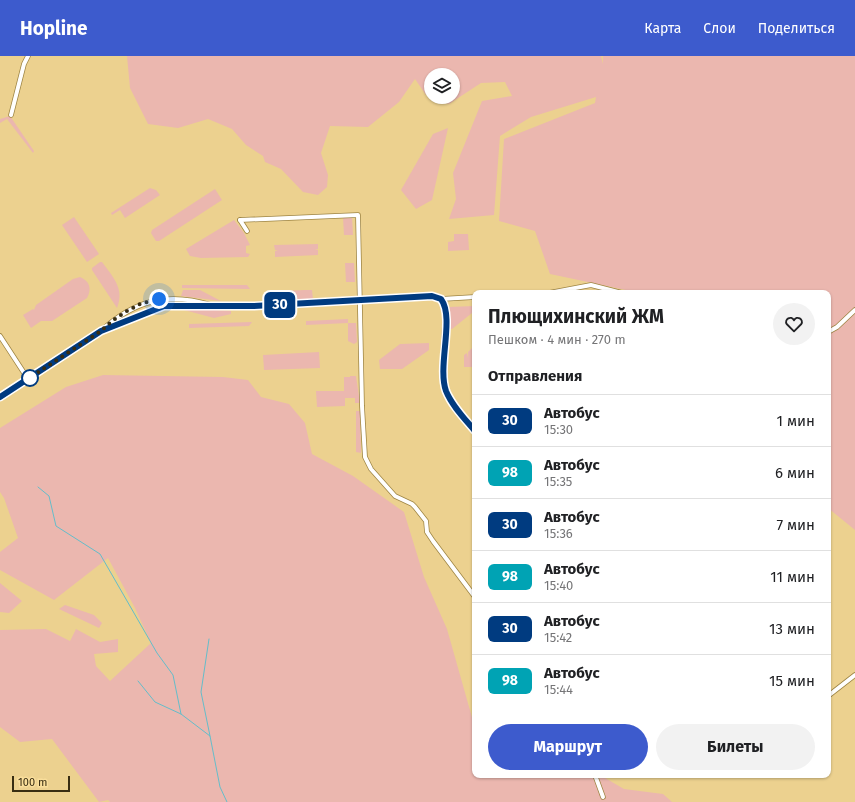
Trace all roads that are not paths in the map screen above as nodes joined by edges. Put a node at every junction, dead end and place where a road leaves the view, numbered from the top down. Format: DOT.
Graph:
graph roads {
  1 [pos="28,56"];
  2 [pos="11,115"];
  3 [pos="250,220"];
  4 [pos="565,290"];
  5 [pos="610,290"];
  6 [pos="472,297"];
  7 [pos="441,299"];
  8 [pos="360,301"];
  9 [pos="214,306"];
  10 [pos="855,310"];
  11 [pos="831,330"];
  12 [pos="101,331"];
  13 [pos="0,336"];
  14 [pos="28,379"];
  15 [pos="0,397"];
  16 [pos="472,427"];
  17 [pos="472,593"];
  18 [pos="855,675"];
  19 [pos="831,694"];
  20 [pos="596,778"];
  21 [pos="603,797"];
  1 -- 2 [label="street"];
  3 -- 8 [label="street"];
  4 -- 5 [label="street"];
  6 -- 7 [label="street"];
  7 -- 8 [label="street"];
  7 -- 16 [label="street"];
  8 -- 9 [label="street"];
  8 -- 17 [label="street"];
  9 -- 12 [label="street"];
  9 -- 12 [label="street"];
  10 -- 11 [label="street"];
  12 -- 14 [label="street"];
  13 -- 14 [label="street"];
  14 -- 15 [label="street"];
  18 -- 19 [label="street"];
  20 -- 21 [label="street"];
}
